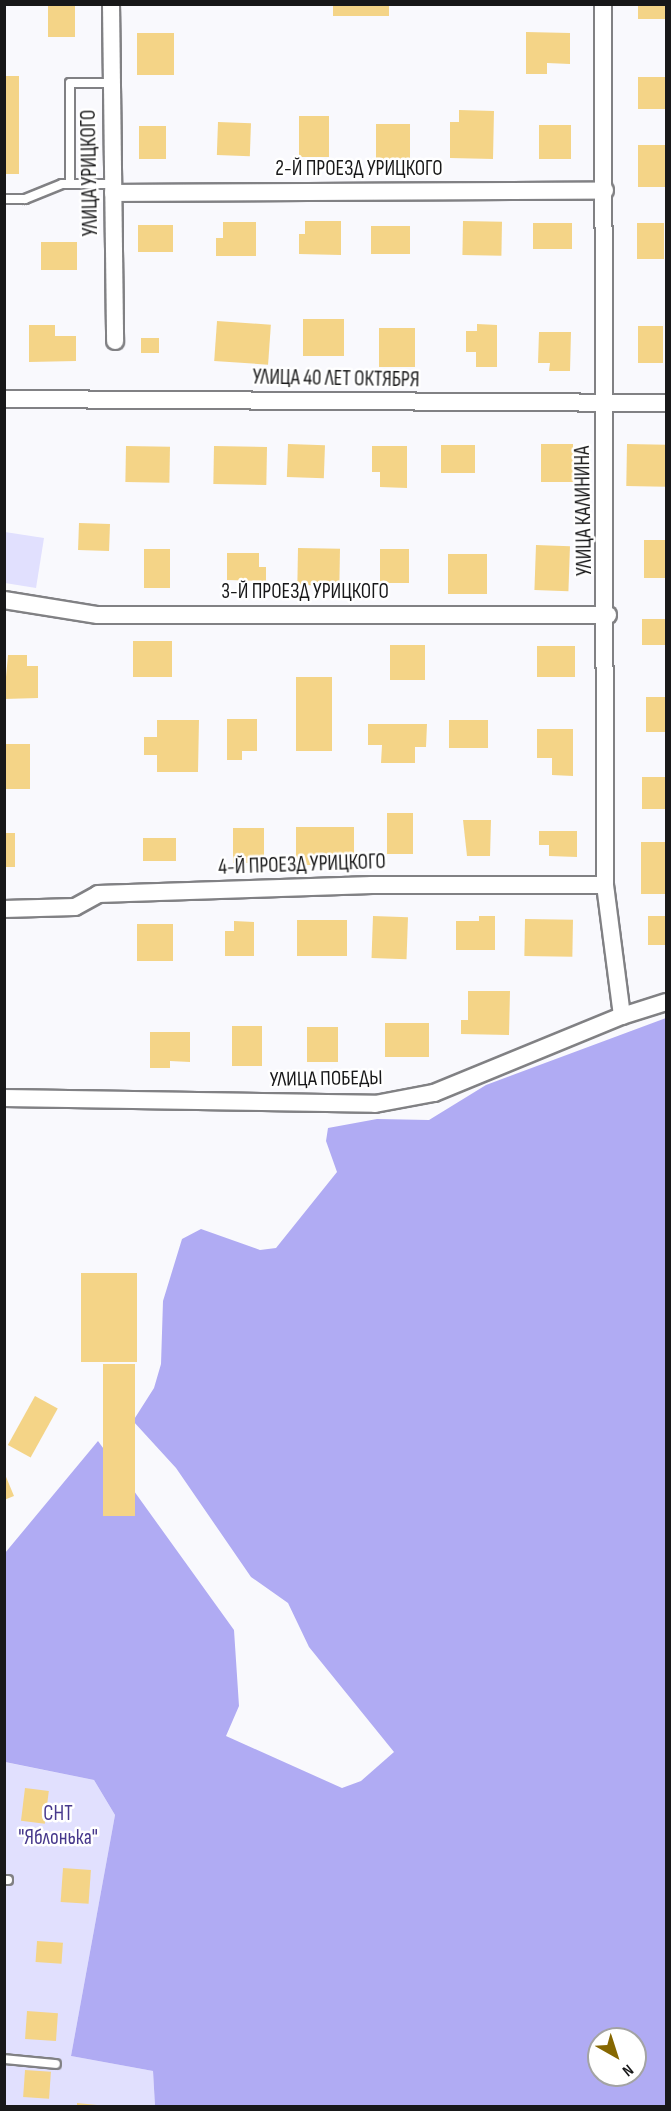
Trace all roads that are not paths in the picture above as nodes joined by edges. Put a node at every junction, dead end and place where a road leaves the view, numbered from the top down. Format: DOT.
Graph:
graph roads {
  1 [pos="111,4"];
  2 [pos="603,4"];
  3 [pos="112,83"];
  4 [pos="70,184"];
  5 [pos="113,188"];
  6 [pos="605,190"];
  7 [pos="4,199"];
  8 [pos="115,341"];
  9 [pos="4,399"];
  10 [pos="666,403"];
  11 [pos="606,404"];
  12 [pos="4,600"];
  13 [pos="608,615"];
  14 [pos="605,885"];
  15 [pos="4,909"];
  16 [pos="666,1002"];
  17 [pos="622,1016"];
  18 [pos="4,1098"];
  19 [pos="4,2059"];
  20 [pos="56,2064"];
  1 -- 3 [label="street, УЛИЦА УРИЦКОГО"];
  2 -- 6 [label="street, УЛИЦА КАЛИНИНА"];
  3 -- 4 [label="lane"];
  3 -- 5 [label="street, УЛИЦА УРИЦКОГО"];
  4 -- 5 [label="lane"];
  4 -- 7 [label="lane"];
  5 -- 6 [label="street, 2-Й ПРОЕЗД УРИЦКОГО"];
  5 -- 8 [label="street, УЛИЦА УРИЦКОГО"];
  6 -- 11 [label="street, УЛИЦА КАЛИНИНА"];
  9 -- 11 [label="street, УЛИЦА 40 ЛЕТ ОКТЯБРЯ"];
  10 -- 11 [label="street, УЛИЦА 40 ЛЕТ ОКТЯБРЯ"];
  11 -- 13 [label="street, УЛИЦА КАЛИНИНА"];
  12 -- 13 [label="street, 3-Й ПРОЕЗД УРИЦКОГО"];
  13 -- 14 [label="street, УЛИЦА КАЛИНИНА"];
  14 -- 15 [label="street, 4-Й ПРОЕЗД УРИЦКОГО"];
  14 -- 17 [label="street, УЛИЦА КАЛИНИНА"];
  16 -- 17 [label="street, УЛИЦА ПОБЕДЫ"];
  17 -- 18 [label="street, УЛИЦА ПОБЕДЫ"];
  19 -- 20 [label="lane"];
}
